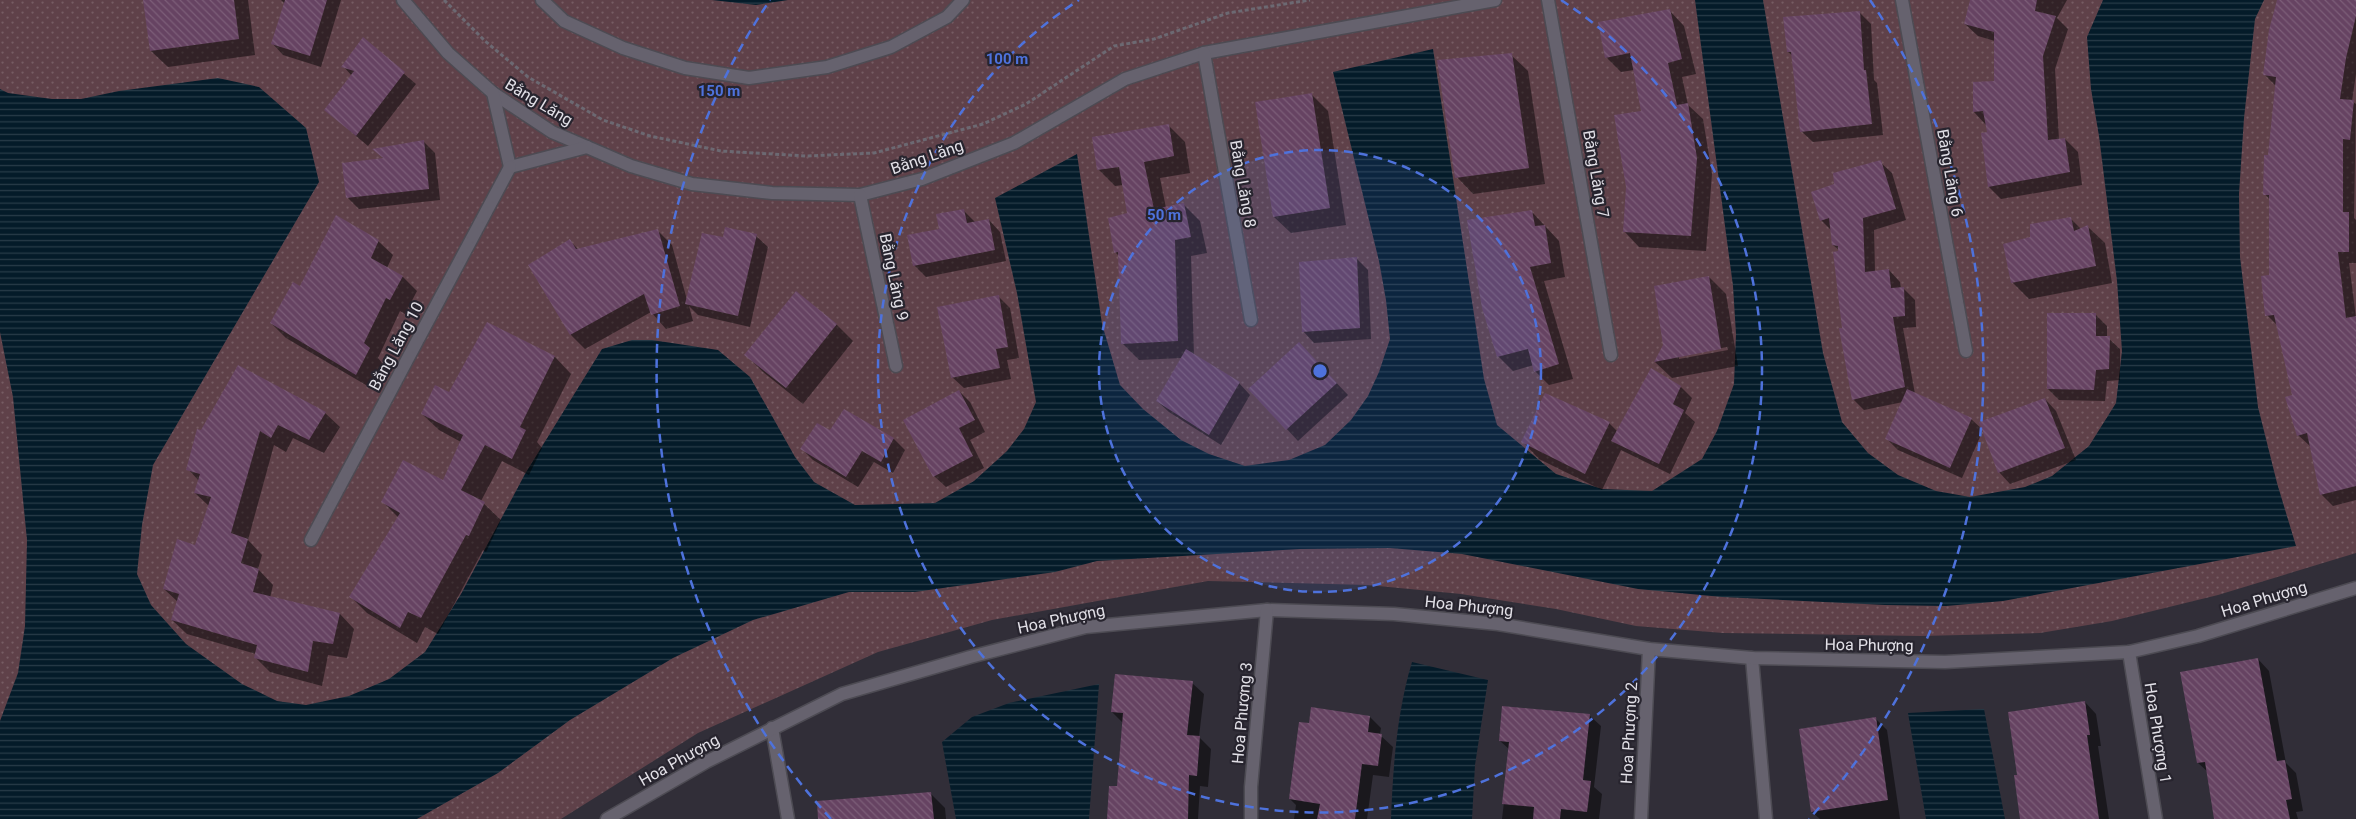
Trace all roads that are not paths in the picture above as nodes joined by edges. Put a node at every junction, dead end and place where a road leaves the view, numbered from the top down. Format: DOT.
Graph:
graph roads {
  1 [pos="404,0"];
  2 [pos="542,0"];
  3 [pos="963,0"];
  4 [pos="1495,0"];
  5 [pos="1548,0"];
  6 [pos="1902,0"];
  7 [pos="1204,53"];
  8 [pos="493,93"];
  9 [pos="587,147"];
  10 [pos="510,167"];
  11 [pos="860,195"];
  12 [pos="1251,320"];
  13 [pos="1966,351"];
  14 [pos="1611,354"];
  15 [pos="896,366"];
  16 [pos="311,540"];
  17 [pos="2356,588"];
  18 [pos="1267,610"];
  19 [pos="1649,649"];
  20 [pos="2129,652"];
  21 [pos="1752,658"];
  22 [pos="772,728"];
  23 [pos="607,819"];
  24 [pos="788,819"];
  25 [pos="1251,819"];
  26 [pos="1641,819"];
  27 [pos="1766,819"];
  28 [pos="2156,819"];
  1 -- 8 [label="street, Bằng Lăng"];
  2 -- 3 [label="street"];
  4 -- 7 [label="street, Bằng Lăng"];
  5 -- 14 [label="street, Bằng Lăng 7"];
  6 -- 13 [label="street, Bằng Lăng 6"];
  7 -- 11 [label="street, Bằng Lăng"];
  7 -- 12 [label="street, Bằng Lăng 8"];
  8 -- 9 [label="street, Bằng Lăng"];
  8 -- 10 [label="street"];
  9 -- 10 [label="street"];
  9 -- 11 [label="street, Bằng Lăng"];
  10 -- 16 [label="street, Bằng Lăng 10"];
  11 -- 15 [label="street, Bằng Lăng 9"];
  17 -- 20 [label="street, Hoa Phượng"];
  18 -- 19 [label="street, Hoa Phượng"];
  18 -- 22 [label="street, Hoa Phượng"];
  18 -- 25 [label="street, Hoa Phượng 3"];
  19 -- 21 [label="street, Hoa Phượng"];
  19 -- 26 [label="street, Hoa Phượng 2"];
  20 -- 21 [label="street, Hoa Phượng"];
  20 -- 28 [label="street, Hoa Phượng 1"];
  21 -- 27 [label="street"];
  22 -- 23 [label="street, Hoa Phượng"];
  22 -- 24 [label="street"];
}
